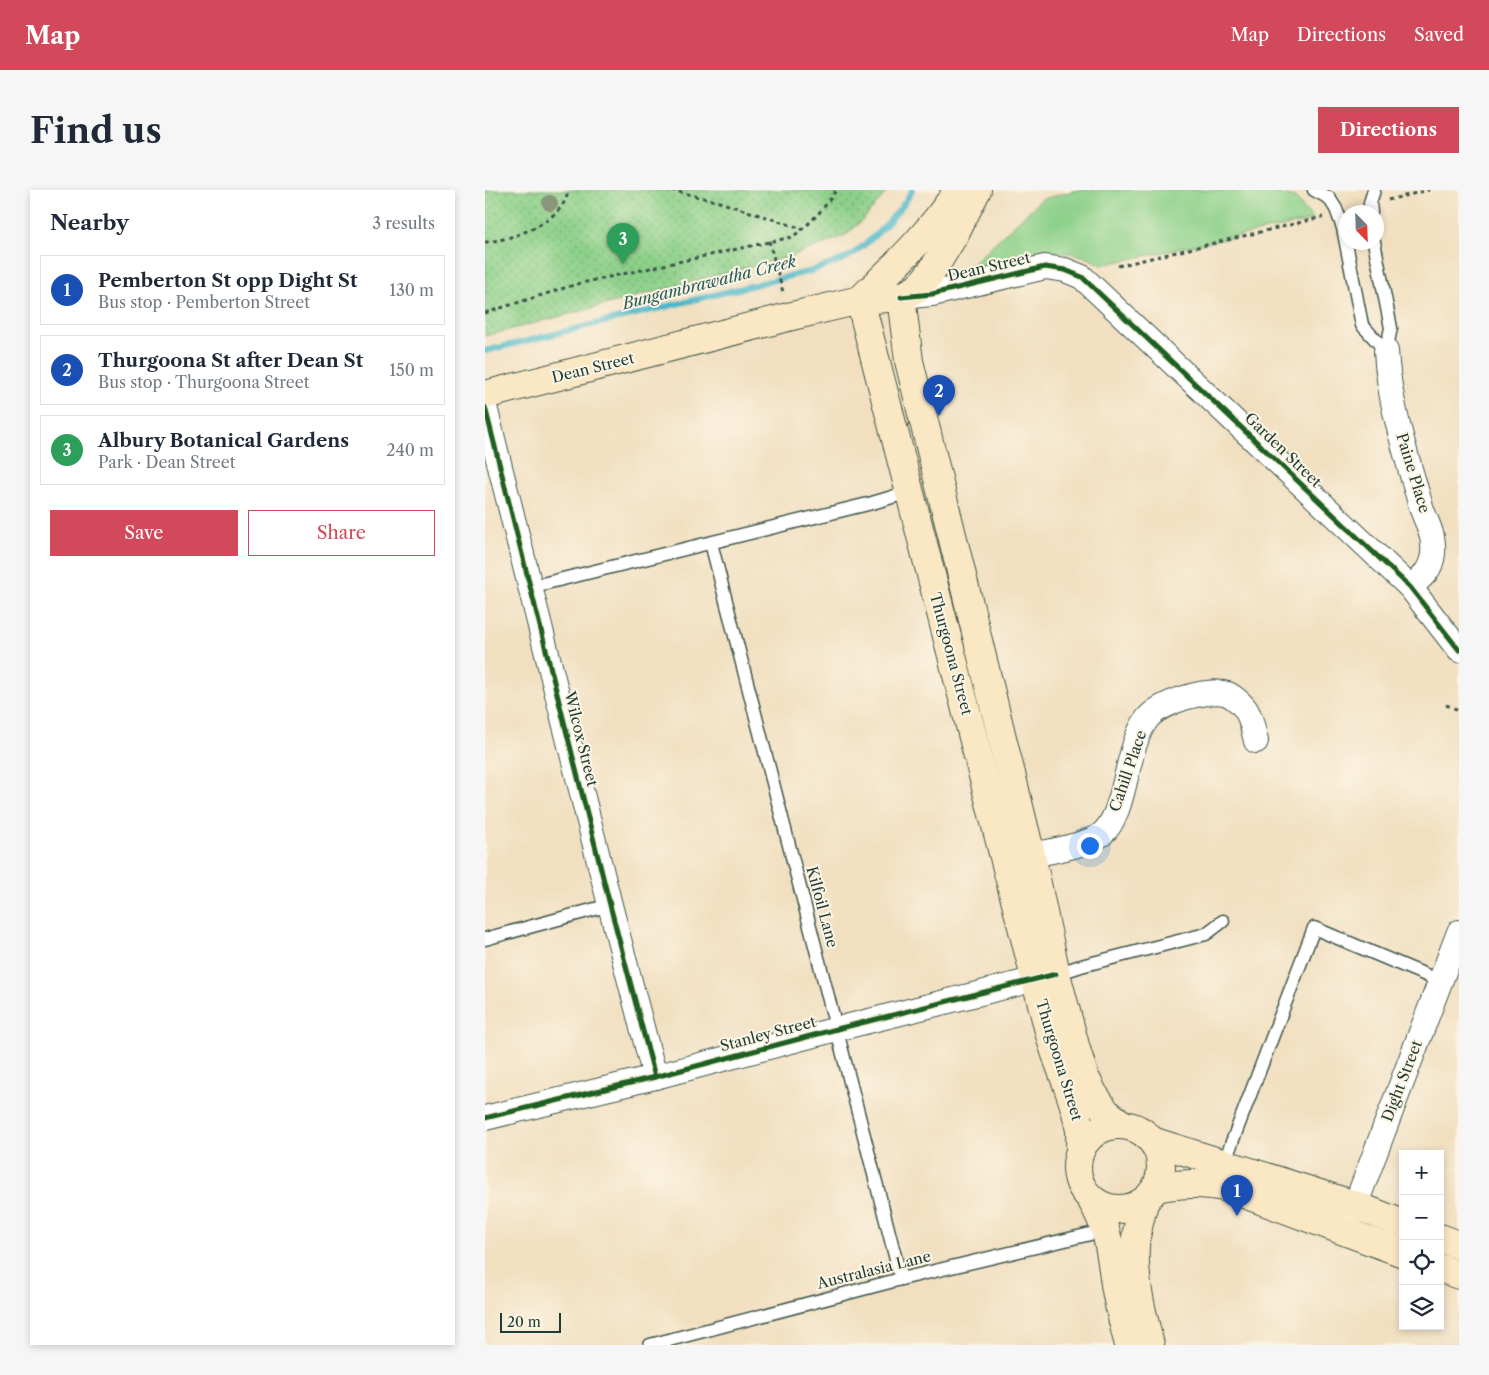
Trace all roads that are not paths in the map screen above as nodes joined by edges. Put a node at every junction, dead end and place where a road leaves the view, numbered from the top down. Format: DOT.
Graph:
graph roads {
  1 [pos="958,190"];
  2 [pos="977,190"];
  3 [pos="1314,190"];
  4 [pos="1376,250"];
  5 [pos="1082,277"];
  6 [pos="901,297"];
  7 [pos="860,300"];
  8 [pos="1386,351"];
  9 [pos="485,395"];
  10 [pos="485,407"];
  11 [pos="939,484"];
  12 [pos="909,492"];
  13 [pos="711,543"];
  14 [pos="530,587"];
  15 [pos="1410,587"];
  16 [pos="1459,649"];
  17 [pos="1256,741"];
  18 [pos="1018,858"];
  19 [pos="610,905"];
  20 [pos="1223,921"];
  21 [pos="1459,932"];
  22 [pos="485,939"];
  23 [pos="1046,977"];
  24 [pos="1440,980"];
  25 [pos="837,1029"];
  26 [pos="655,1077"];
  27 [pos="485,1118"];
  28 [pos="1123,1125"];
  29 [pos="1153,1141"];
  30 [pos="1080,1149"];
  31 [pos="1224,1163"];
  32 [pos="1150,1194"];
  33 [pos="1091,1199"];
  34 [pos="1355,1205"];
  35 [pos="1399,1222"];
  36 [pos="1107,1230"];
  37 [pos="1345,1230"];
  38 [pos="1444,1239"];
  39 [pos="1459,1245"];
  40 [pos="1399,1251"];
  41 [pos="1444,1269"];
  42 [pos="1459,1275"];
  43 [pos="901,1279"];
  44 [pos="651,1345"];
  45 [pos="1129,1345"];
  46 [pos="1150,1345"];
  1 -- 7 [label="main road"];
  2 -- 6 [label="main road"];
  3 -- 8 [label="lane"];
  4 -- 8 [label="lane, Paine Place"];
  5 -- 6 [label="street, Dean Street"];
  5 -- 15 [label="street, Garden Street"];
  6 -- 7 [label="main road, Dean Street"];
  6 -- 11 [label="main road, Thurgoona Street"];
  7 -- 9 [label="main road, Dean Street"];
  7 -- 12 [label="main road, Thurgoona Street"];
  8 -- 15 [label="street, Paine Place"];
  10 -- 14 [label="street, Wilcox Street"];
  11 -- 12 [label="main road"];
  11 -- 18 [label="main road, Thurgoona Street"];
  12 -- 13 [label="lane"];
  12 -- 18 [label="main road, Thurgoona Street"];
  13 -- 14 [label="lane"];
  13 -- 25 [label="lane, Kilfoil Lane"];
  14 -- 19 [label="street, Wilcox Street"];
  15 -- 16 [label="street, Garden Street"];
  17 -- 18 [label="street, Cahill Place"];
  18 -- 23 [label="main road, Thurgoona Street"];
  19 -- 22 [label="lane"];
  19 -- 26 [label="street, Wilcox Street"];
  20 -- 23 [label="lane"];
  21 -- 24 [label="street, Dight Street"];
  23 -- 25 [label="street, Stanley Street"];
  23 -- 28 [label="main road, Thurgoona Street"];
  23 -- 30 [label="main road, Thurgoona Street"];
  24 -- 31 [label="lane"];
  24 -- 34 [label="street, Dight Street"];
  25 -- 26 [label="street, Stanley Street"];
  25 -- 43 [label="lane, Kilfoil Lane"];
  26 -- 27 [label="street, Stanley Street"];
  28 -- 29 [label="main road"];
  28 -- 30 [label="main road"];
  29 -- 31 [label="main road"];
  29 -- 32 [label="main road"];
  30 -- 33 [label="main road"];
  31 -- 34 [label="main road"];
  32 -- 33 [label="main road"];
  32 -- 37 [label="main road"];
  32 -- 46 [label="main road"];
  33 -- 36 [label="main road"];
  34 -- 35 [label="main road"];
  34 -- 37 [label="street, Dight Street"];
  36 -- 43 [label="lane, Australasia Lane"];
  36 -- 45 [label="main road"];
  37 -- 40 [label="main road"];
  38 -- 39 [label="main road"];
  41 -- 42 [label="main road"];
  43 -- 44 [label="lane, Australasia Lane"];
}
